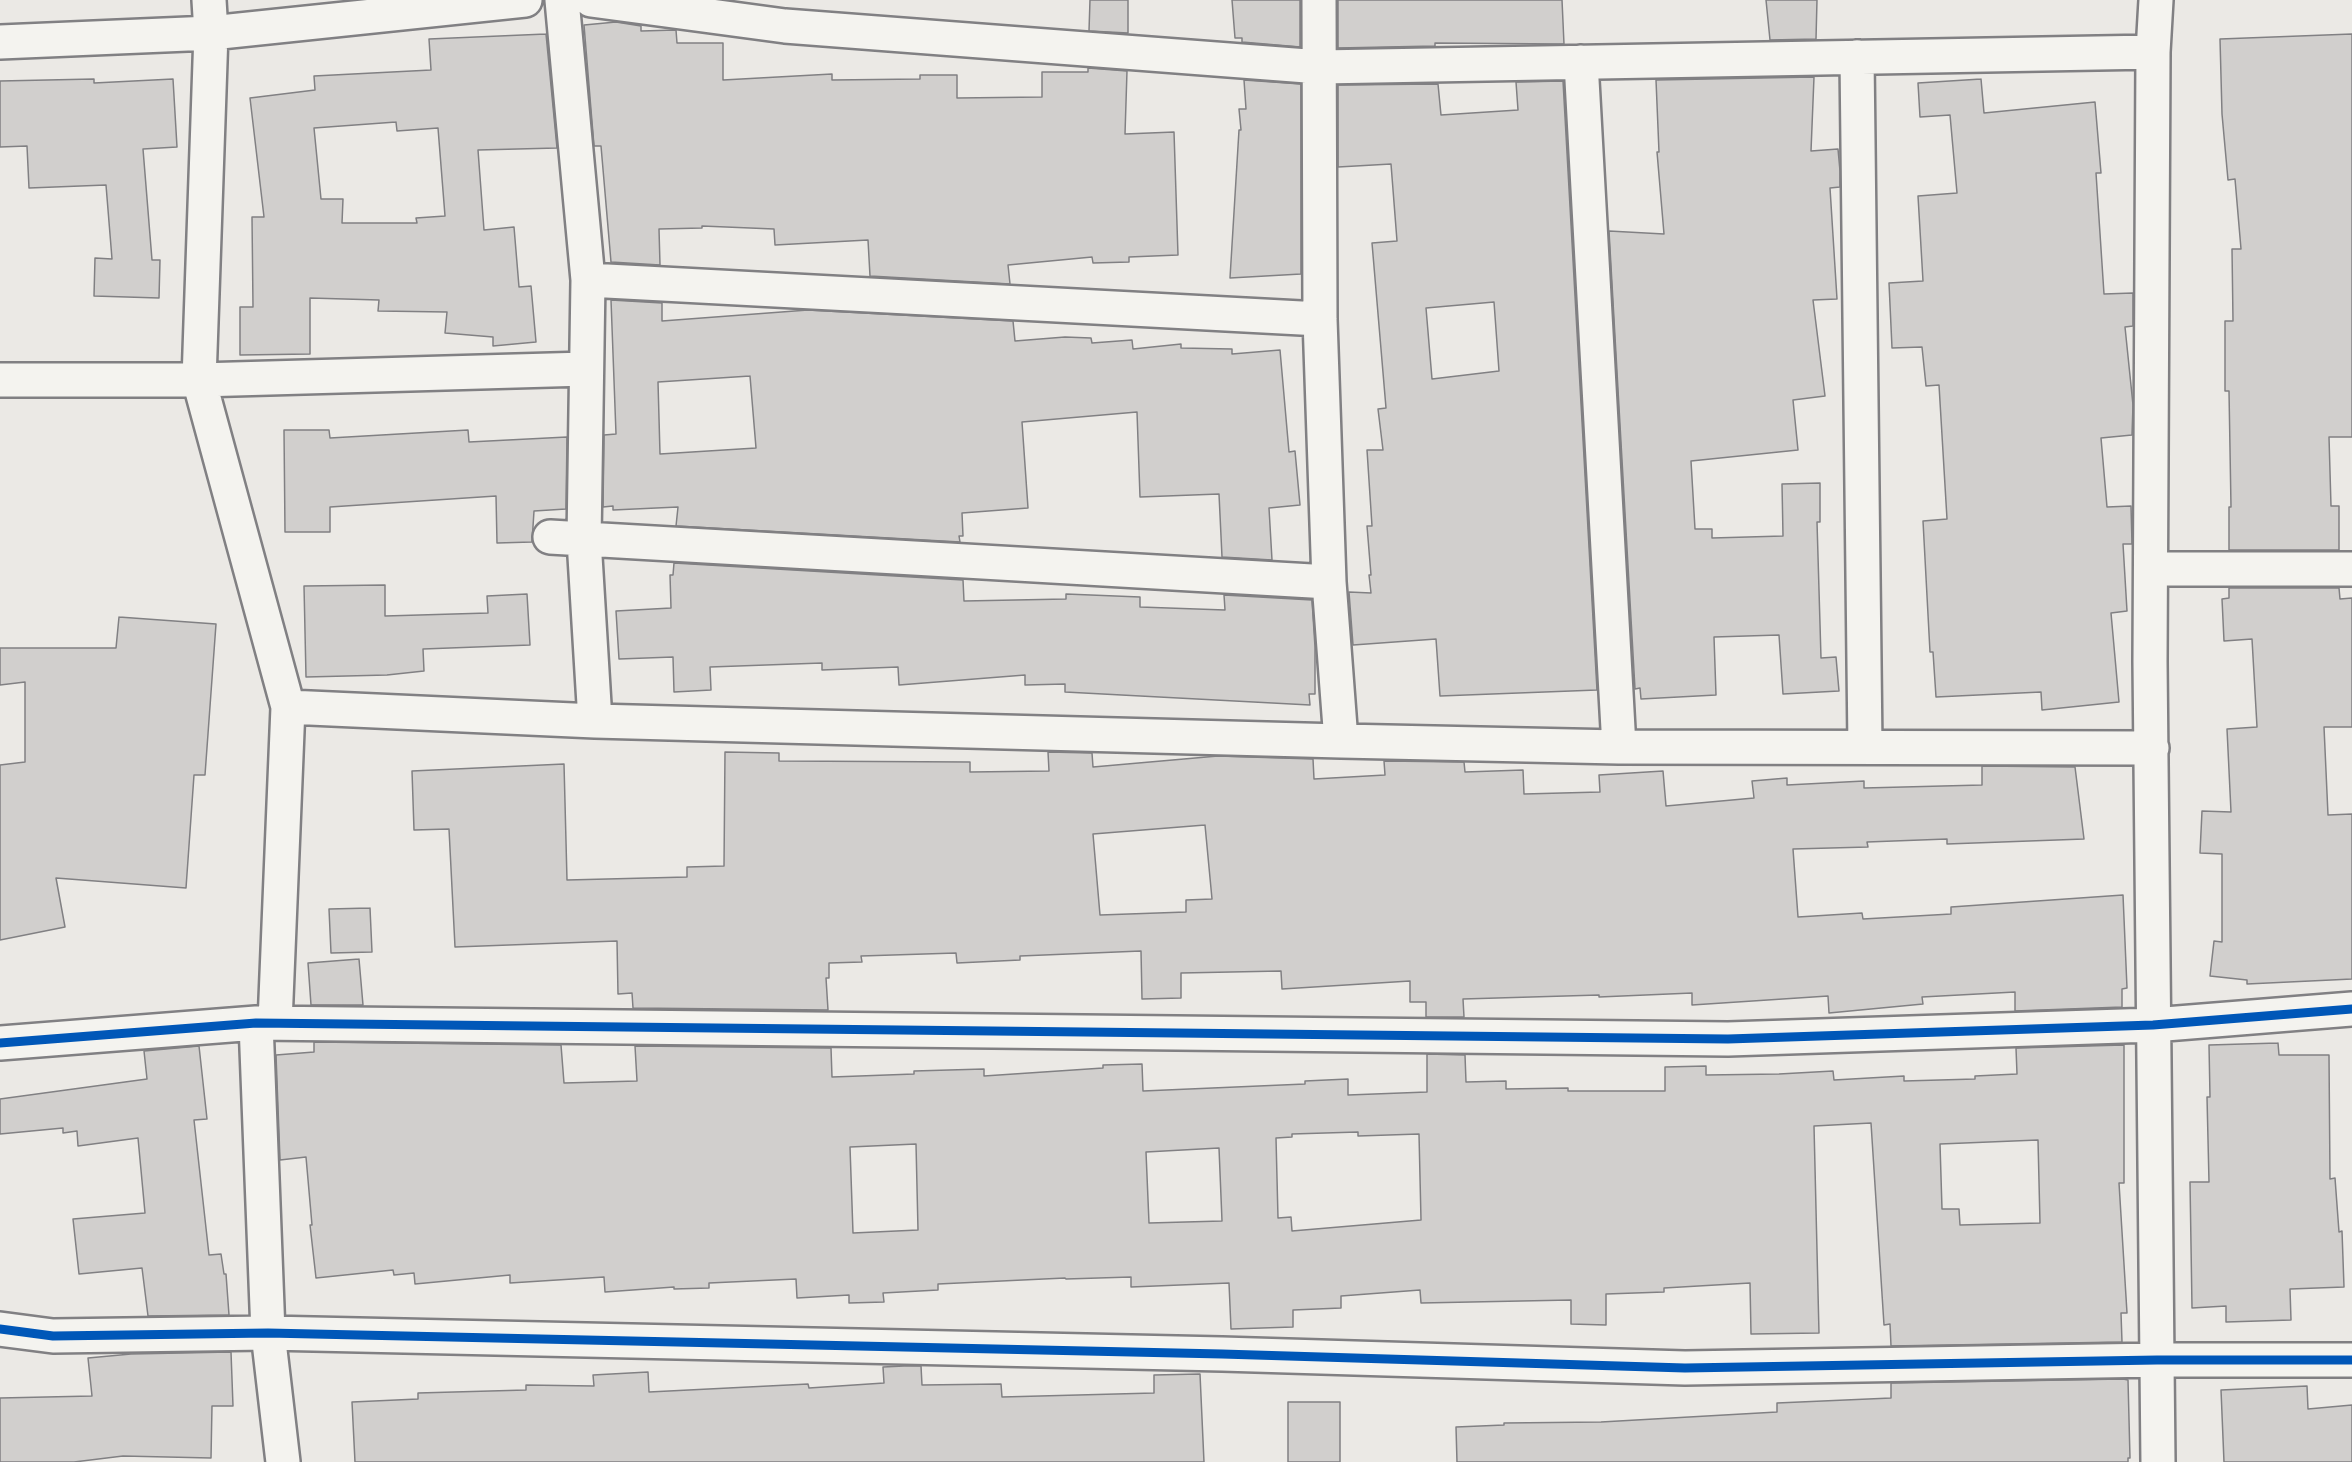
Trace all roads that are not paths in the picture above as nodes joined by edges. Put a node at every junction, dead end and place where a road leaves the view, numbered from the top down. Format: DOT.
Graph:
graph roads {
  1 [pos="209,0"];
  2 [pos="525,0"];
  3 [pos="562,0"];
  4 [pos="591,0"];
  5 [pos="1319,0"];
  6 [pos="2156,0"];
  7 [pos="211,33"];
  8 [pos="0,42"];
  9 [pos="2153,52"];
  10 [pos="1857,57"];
  11 [pos="1581,62"];
  12 [pos="1320,67"];
  13 [pos="588,280"];
  14 [pos="1320,319"];
  15 [pos="586,369"];
  16 [pos="0,380"];
  17 [pos="199,380"];
  18 [pos="550,537"];
  19 [pos="584,540"];
  20 [pos="2151,569"];
  21 [pos="2352,569"];
  22 [pos="1329,582"];
  23 [pos="288,707"];
  24 [pos="595,721"];
  25 [pos="1341,741"];
  26 [pos="1618,747"];
  27 [pos="1864,747"];
  28 [pos="2152,747"];
  29 [pos="2352,1009"];
  30 [pos="265,1023"];
  31 [pos="2153,1025"];
  32 [pos="0,1043"];
  33 [pos="0,1329"];
  34 [pos="268,1333"];
  35 [pos="2157,1360"];
  36 [pos="2352,1360"];
  37 [pos="283,1462"];
  38 [pos="2158,1462"];
  1 -- 7 [label="street"];
  2 -- 7 [label="street"];
  3 -- 13 [label="street"];
  4 -- 12 [label="street"];
  5 -- 12 [label="street"];
  6 -- 9 [label="street"];
  7 -- 8 [label="street"];
  7 -- 17 [label="street"];
  9 -- 10 [label="street"];
  9 -- 20 [label="street"];
  10 -- 11 [label="street"];
  10 -- 27 [label="street"];
  11 -- 12 [label="street"];
  11 -- 26 [label="street"];
  12 -- 14 [label="street"];
  13 -- 14 [label="street"];
  13 -- 15 [label="street"];
  14 -- 22 [label="street"];
  15 -- 17 [label="street"];
  15 -- 19 [label="street"];
  16 -- 17 [label="street"];
  17 -- 23 [label="street"];
  18 -- 19 [label="street"];
  19 -- 22 [label="street"];
  19 -- 24 [label="street"];
  20 -- 21 [label="street"];
  20 -- 28 [label="street"];
  22 -- 25 [label="street"];
  23 -- 24 [label="street"];
  23 -- 30 [label="street"];
  24 -- 25 [label="street"];
  25 -- 26 [label="street"];
  26 -- 27 [label="street"];
  27 -- 28 [label="street"];
  28 -- 31 [label="street"];
  29 -- 31 [label="street"];
  30 -- 31 [label="street"];
  30 -- 32 [label="street"];
  30 -- 34 [label="street"];
  31 -- 35 [label="street"];
  33 -- 34 [label="street"];
  34 -- 35 [label="street"];
  34 -- 37 [label="street"];
  35 -- 36 [label="street"];
  35 -- 38 [label="street"];
}
